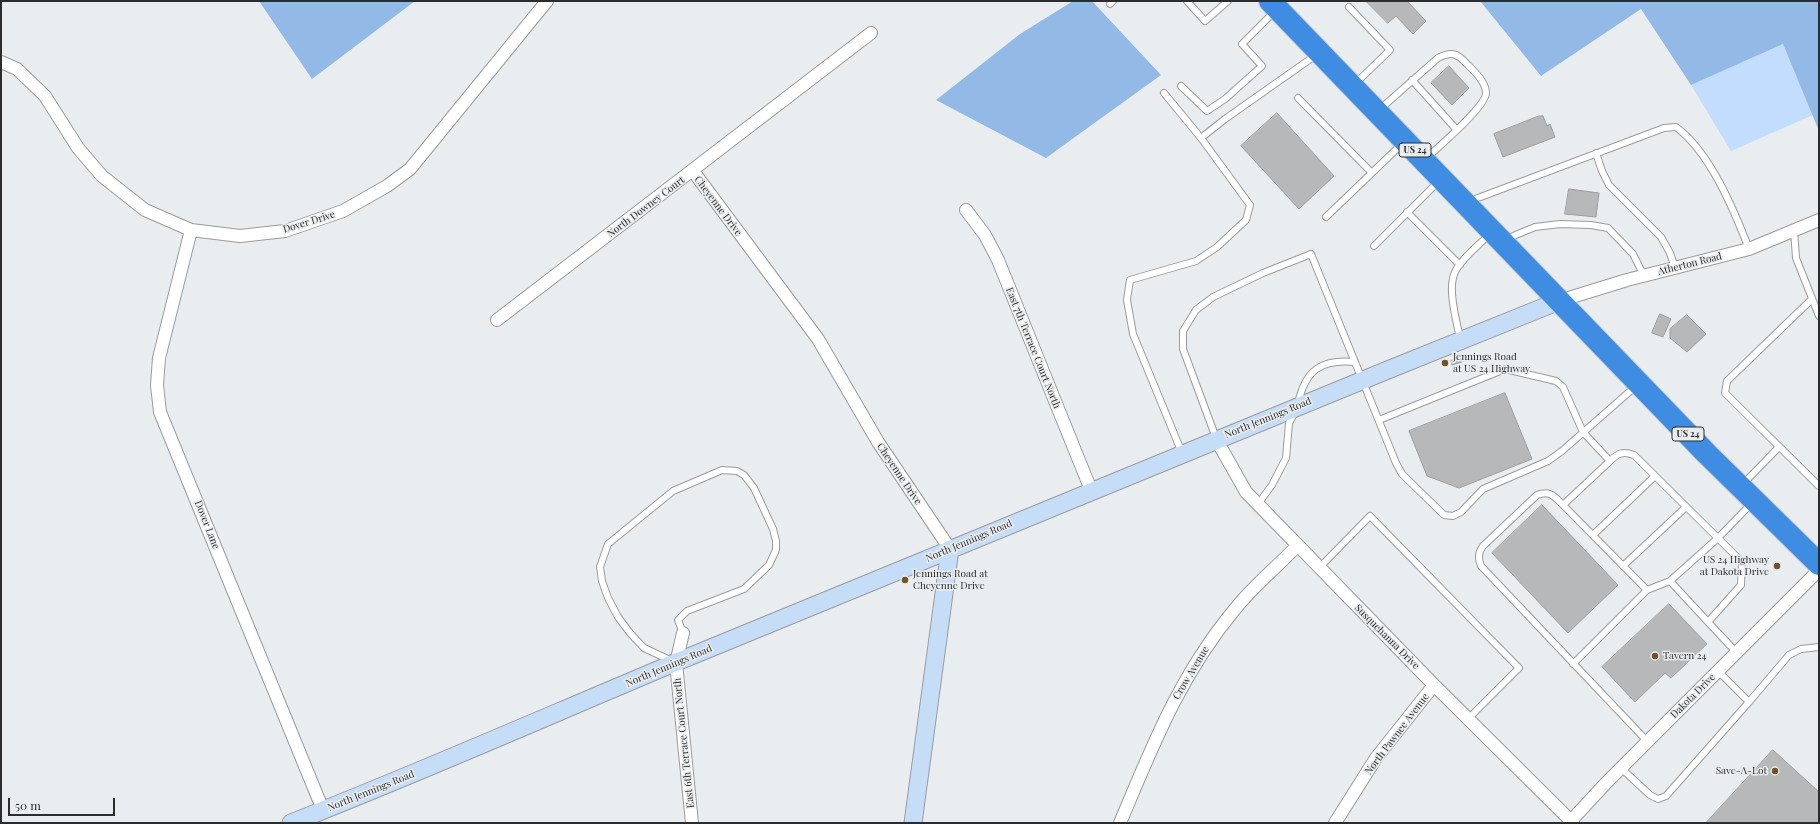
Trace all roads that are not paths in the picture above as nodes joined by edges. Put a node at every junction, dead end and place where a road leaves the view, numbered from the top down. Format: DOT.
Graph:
graph roads {
  1 [pos="547,1"];
  2 [pos="1187,1"];
  3 [pos="1228,1"];
  4 [pos="1274,5"];
  5 [pos="1348,7"];
  6 [pos="871,33"];
  7 [pos="1319,52"];
  8 [pos="1,62"];
  9 [pos="1412,80"];
  10 [pos="1181,86"];
  11 [pos="1353,87"];
  12 [pos="1164,93"];
  13 [pos="1298,98"];
  14 [pos="1377,112"];
  15 [pos="1456,129"];
  16 [pos="1201,138"];
  17 [pos="1406,140"];
  18 [pos="1596,153"];
  19 [pos="1424,160"];
  20 [pos="693,171"];
  21 [pos="1372,173"];
  22 [pos="1441,178"];
  23 [pos="1465,203"];
  24 [pos="966,210"];
  25 [pos="1407,212"];
  26 [pos="1326,217"];
  27 [pos="1819,220"];
  28 [pos="190,230"];
  29 [pos="1794,230"];
  30 [pos="1497,237"];
  31 [pos="1374,246"];
  32 [pos="1749,249"];
  33 [pos="1460,265"];
  34 [pos="1675,268"];
  35 [pos="1644,276"];
  36 [pos="1812,299"];
  37 [pos="1559,301"];
  38 [pos="1819,316"];
  39 [pos="497,320"];
  40 [pos="1461,341"];
  41 [pos="1355,362"];
  42 [pos="1362,380"];
  43 [pos="1639,384"];
  44 [pos="1298,406"];
  45 [pos="1379,420"];
  46 [pos="1583,432"];
  47 [pos="1216,439"];
  48 [pos="1780,447"];
  49 [pos="1182,453"];
  50 [pos="1610,461"];
  51 [pos="1655,476"];
  52 [pos="1819,486"];
  53 [pos="1091,490"];
  54 [pos="1747,494"];
  55 [pos="1258,504"];
  56 [pos="1563,505"];
  57 [pos="1686,507"];
  58 [pos="1593,535"];
  59 [pos="1718,538"];
  60 [pos="1297,546"];
  61 [pos="950,549"];
  62 [pos="1819,564"];
  63 [pos="1623,566"];
  64 [pos="1319,568"];
  65 [pos="1819,570"];
  66 [pos="1670,581"];
  67 [pos="1647,590"];
  68 [pos="1708,622"];
  69 [pos="683,633"];
  70 [pos="1819,647"];
  71 [pos="1736,652"];
  72 [pos="676,663"];
  73 [pos="1574,664"];
  74 [pos="1718,671"];
  75 [pos="1434,685"];
  76 [pos="1749,702"];
  77 [pos="1468,719"];
  78 [pos="1647,741"];
  79 [pos="1621,768"];
  80 [pos="323,810"];
  81 [pos="1571,822"];
  82 [pos="291,823"];
  83 [pos="692,823"];
  84 [pos="913,823"];
  85 [pos="1120,823"];
  86 [pos="1335,823"];
  1 -- 28 [label="street, Dover Drive"];
  2 -- 3 [label="lane"];
  4 -- 7 [label="highway, US 24"];
  4 -- 10 [label="lane"];
  5 -- 11 [label="lane"];
  6 -- 20 [label="street, North Downey Court"];
  7 -- 11 [label="highway, US 24"];
  7 -- 16 [label="lane"];
  8 -- 28 [label="street, Dover Drive"];
  9 -- 14 [label="lane"];
  9 -- 15 [label="lane"];
  9 -- 15 [label="lane"];
  11 -- 14 [label="highway, US 24"];
  12 -- 16 [label="lane"];
  13 -- 21 [label="lane"];
  14 -- 17 [label="highway, US 24"];
  15 -- 19 [label="lane"];
  16 -- 49 [label="lane"];
  17 -- 19 [label="highway, US 24"];
  17 -- 21 [label="lane"];
  18 -- 23 [label="lane"];
  18 -- 32 [label="lane"];
  18 -- 34 [label="lane"];
  19 -- 22 [label="highway, US 24"];
  20 -- 39 [label="street, North Downey Court"];
  20 -- 61 [label="street, Cheyenne Drive"];
  21 -- 26 [label="lane"];
  22 -- 23 [label="highway, US 24"];
  22 -- 25 [label="lane"];
  23 -- 30 [label="highway, US 24"];
  24 -- 53 [label="street, East 7th Terrace Court North"];
  25 -- 31 [label="lane"];
  25 -- 33 [label="lane"];
  27 -- 29 [label="street, Atherton Road"];
  28 -- 80 [label="street, Dover Lane"];
  29 -- 32 [label="street, Atherton Road"];
  29 -- 36 [label="lane"];
  30 -- 33 [label="lane"];
  30 -- 35 [label="lane"];
  30 -- 37 [label="highway, US 24"];
  32 -- 34 [label="street, Atherton Road"];
  33 -- 40 [label="lane"];
  34 -- 35 [label="street, Atherton Road"];
  35 -- 37 [label="street, Atherton Road"];
  36 -- 38 [label="lane"];
  36 -- 48 [label="lane"];
  37 -- 40 [label="street, North Jennings Road"];
  37 -- 43 [label="highway, US 24"];
  40 -- 42 [label="street, North Jennings Road"];
  41 -- 42 [label="lane"];
  41 -- 44 [label="lane"];
  41 -- 47 [label="lane"];
  42 -- 44 [label="street, North Jennings Road"];
  42 -- 45 [label="lane"];
  43 -- 46 [label="lane"];
  43 -- 54 [label="highway, US 24"];
  44 -- 47 [label="street, North Jennings Road"];
  44 -- 55 [label="lane"];
  45 -- 46 [label="lane"];
  45 -- 46 [label="lane"];
  46 -- 50 [label="lane"];
  47 -- 49 [label="street, North Jennings Road"];
  47 -- 55 [label="street, Susquehanna Drive"];
  48 -- 52 [label="lane"];
  48 -- 54 [label="lane"];
  49 -- 53 [label="street, North Jennings Road"];
  50 -- 51 [label="lane"];
  50 -- 56 [label="lane"];
  51 -- 57 [label="lane"];
  51 -- 58 [label="lane"];
  53 -- 61 [label="street, North Jennings Road"];
  54 -- 59 [label="lane"];
  54 -- 62 [label="highway, US 24"];
  55 -- 60 [label="street, Susquehanna Drive"];
  56 -- 58 [label="lane"];
  56 -- 73 [label="lane"];
  57 -- 59 [label="lane"];
  57 -- 63 [label="lane"];
  58 -- 63 [label="lane"];
  59 -- 66 [label="lane"];
  59 -- 68 [label="lane"];
  60 -- 64 [label="street, Susquehanna Drive"];
  60 -- 85 [label="street, Crow Avenue"];
  61 -- 72 [label="street, North Jennings Road"];
  61 -- 84 [label="street"];
  63 -- 67 [label="lane"];
  64 -- 75 [label="street, Susquehanna Drive"];
  64 -- 77 [label="lane"];
  65 -- 71 [label="street, Dakota Drive"];
  66 -- 67 [label="lane"];
  66 -- 68 [label="lane"];
  67 -- 73 [label="lane"];
  68 -- 71 [label="lane"];
  69 -- 72 [label="street, East 6th Terrace Court North"];
  69 -- 72 [label="lane"];
  70 -- 76 [label="lane"];
  71 -- 74 [label="street, Dakota Drive"];
  72 -- 80 [label="street, North Jennings Road"];
  72 -- 83 [label="street, East 6th Terrace Court North"];
  73 -- 78 [label="lane"];
  74 -- 76 [label="lane"];
  74 -- 78 [label="street, Dakota Drive"];
  75 -- 77 [label="street, Susquehanna Drive"];
  75 -- 86 [label="street, North Pawnee Avenue"];
  76 -- 79 [label="lane"];
  77 -- 81 [label="street, Susquehanna Drive"];
  78 -- 79 [label="street, Dakota Drive"];
  79 -- 81 [label="street, Dakota Drive"];
  80 -- 82 [label="street, North Jennings Road"];
}
